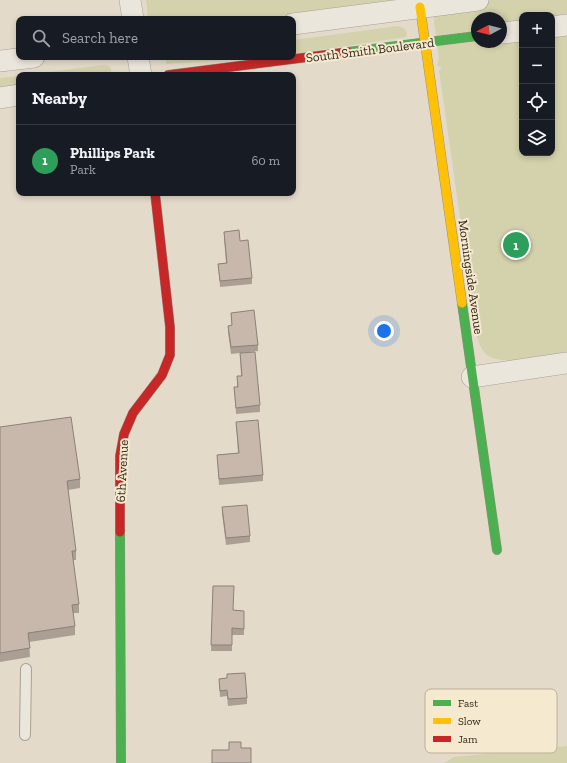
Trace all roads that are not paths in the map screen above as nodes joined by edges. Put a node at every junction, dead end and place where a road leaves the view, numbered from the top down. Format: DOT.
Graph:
graph roads {
  1 [pos="130,0"];
  2 [pos="478,0"];
  3 [pos="420,7"];
  4 [pos="133,16"];
  5 [pos="296,24"];
  6 [pos="567,25"];
  7 [pos="555,27"];
  8 [pos="519,30"];
  9 [pos="507,32"];
  10 [pos="471,37"];
  11 [pos="425,43"];
  12 [pos="16,59"];
  13 [pos="296,59"];
  14 [pos="138,60"];
  15 [pos="288,60"];
  16 [pos="0,61"];
  17 [pos="140,72"];
  18 [pos="192,72"];
  19 [pos="16,95"];
  20 [pos="0,98"];
  21 [pos="155,196"];
  22 [pos="567,363"];
  23 [pos="472,377"];
  24 [pos="497,550"];
  25 [pos="26,669"];
  26 [pos="25,735"];
  27 [pos="121,763"];
  1 -- 4 [label="street"];
  2 -- 3 [label="street"];
  3 -- 5 [label="street"];
  3 -- 11 [label="street, Morningside Avenue"];
  6 -- 7 [label="street"];
  8 -- 9 [label="street"];
  10 -- 11 [label="street, South Smith Boulevard"];
  11 -- 13 [label="street, South Smith Boulevard"];
  11 -- 23 [label="street, Morningside Avenue"];
  12 -- 16 [label="street"];
  14 -- 17 [label="street"];
  15 -- 18 [label="street, South Smith Boulevard"];
  19 -- 20 [label="street"];
  21 -- 27 [label="street, 6th Avenue"];
  22 -- 23 [label="street"];
  23 -- 24 [label="street, Morningside Avenue"];
  25 -- 26 [label="lane"];
}
